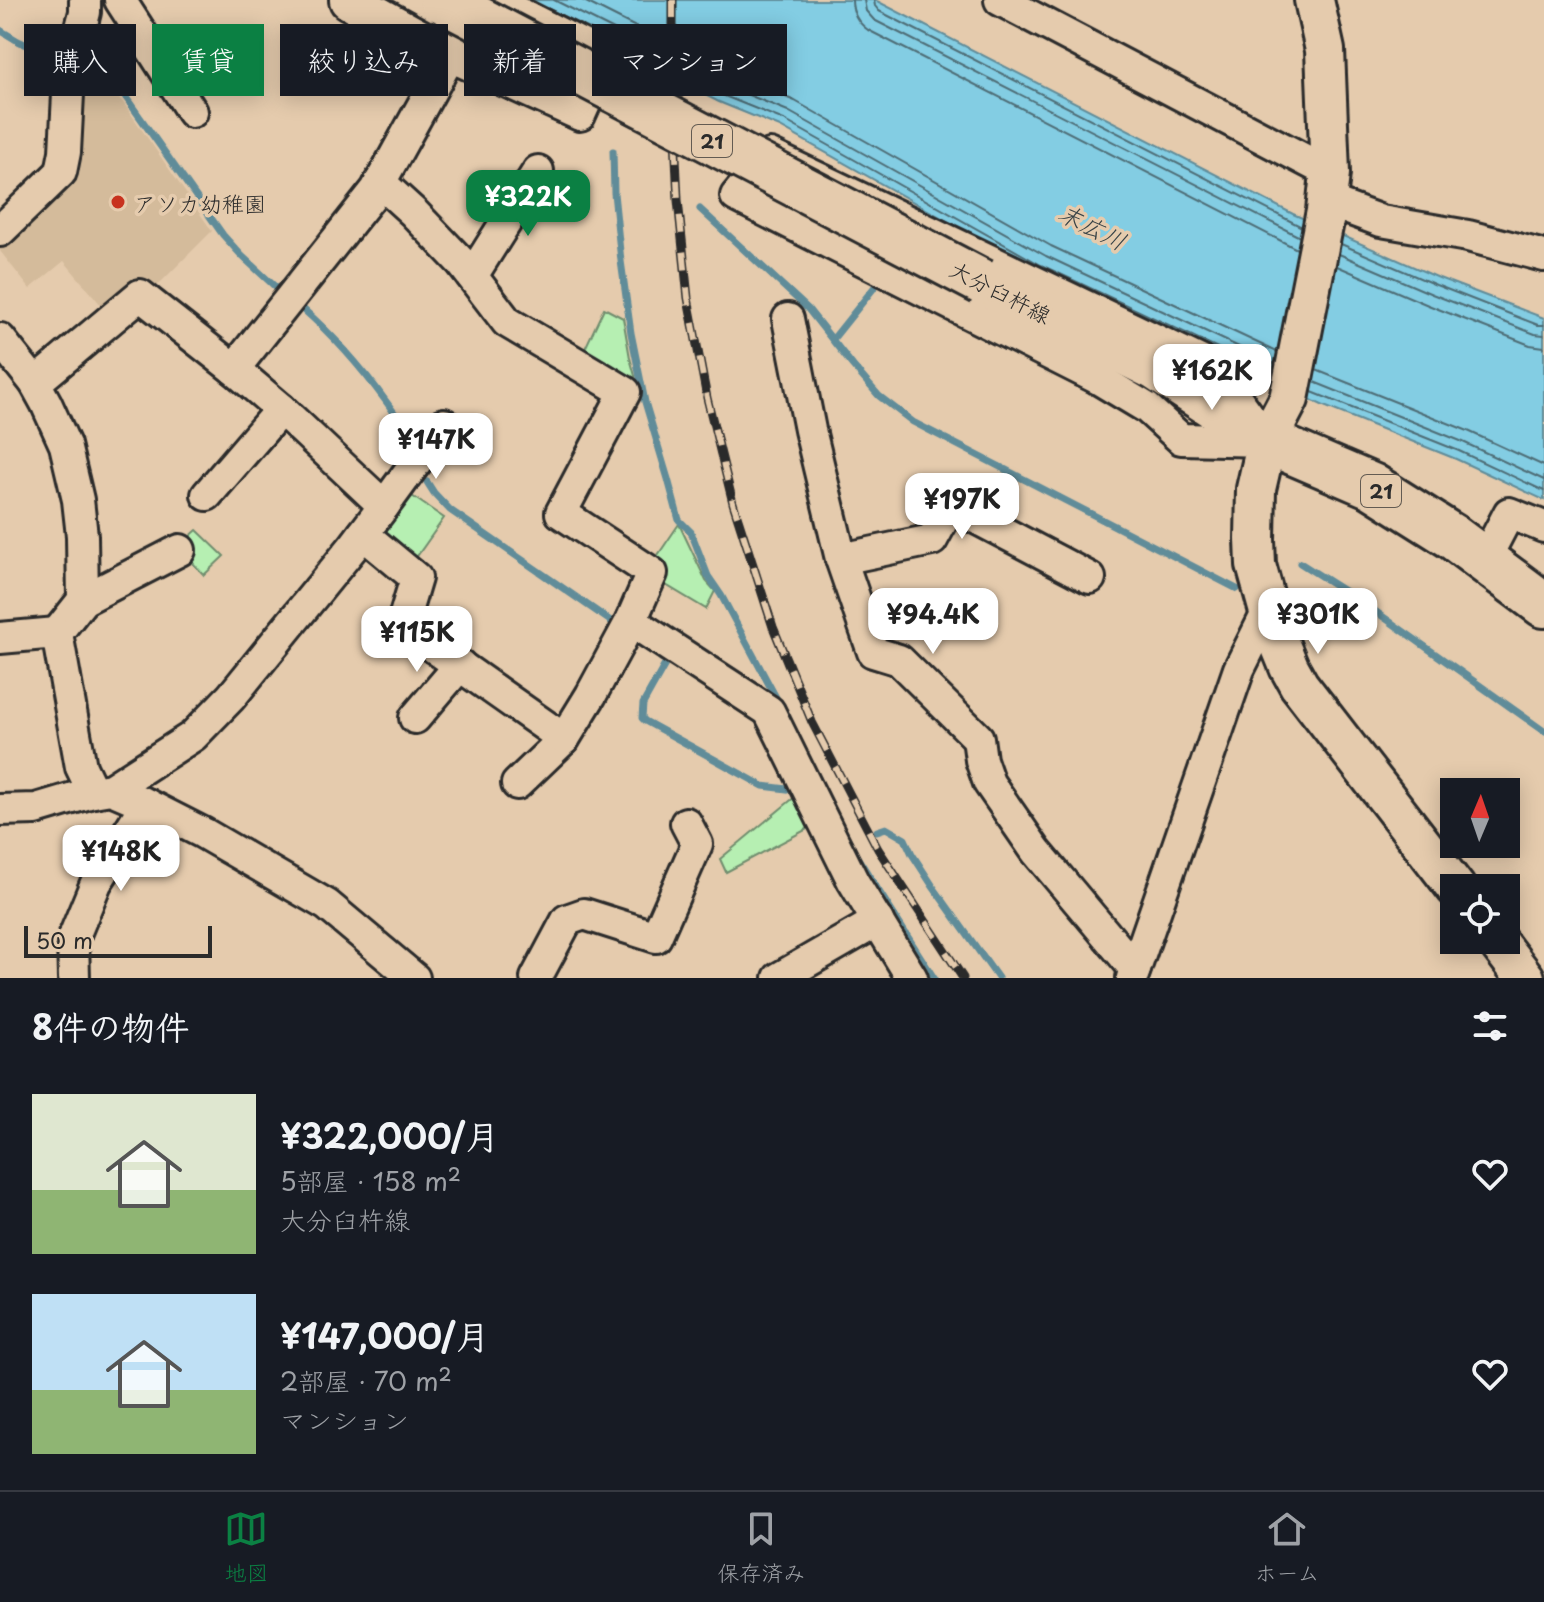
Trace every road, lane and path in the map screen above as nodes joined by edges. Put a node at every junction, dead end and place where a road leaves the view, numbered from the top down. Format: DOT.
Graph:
graph roads {
  1 [pos="120,0"];
  2 [pos="349,0"];
  3 [pos="442,0"];
  4 [pos="486,0"];
  5 [pos="494,0"];
  6 [pos="1000,0"];
  7 [pos="1314,0"];
  8 [pos="93,4"];
  9 [pos="450,56"];
  10 [pos="192,112"];
  11 [pos="538,171"];
  12 [pos="380,182"];
  13 [pos="1328,195"];
  14 [pos="0,231"];
  15 [pos="1544,256"];
  16 [pos="472,276"];
  17 [pos="788,319"];
  18 [pos="0,339"];
  19 [pos="234,369"];
  20 [pos="35,383"];
  21 [pos="281,409"];
  22 [pos="444,424"];
  23 [pos="1267,441"];
  24 [pos="207,495"];
  25 [pos="384,506"];
  26 [pos="1544,527"];
  27 [pos="363,534"];
  28 [pos="180,550"];
  29 [pos="841,559"];
  30 [pos="1484,561"];
  31 [pos="1090,578"];
  32 [pos="83,600"];
  33 [pos="1544,605"];
  34 [pos="1269,609"];
  35 [pos="631,621"];
  36 [pos="57,633"];
  37 [pos="0,638"];
  38 [pos="460,665"];
  39 [pos="415,718"];
  40 [pos="564,739"];
  41 [pos="517,784"];
  42 [pos="102,791"];
  43 [pos="146,804"];
  44 [pos="0,810"];
  45 [pos="686,823"];
  46 [pos="1445,874"];
  47 [pos="878,921"];
  48 [pos="1507,954"];
  49 [pos="1133,974"];
  50 [pos="74,978"];
  51 [pos="414,978"];
  52 [pos="536,978"];
  53 [pos="779,978"];
  54 [pos="912,978"];
  55 [pos="1525,978"];
  1 -- 10 [label="street"];
  2 -- 9 [label="street"];
  3 -- 23 [label="main road, 大分臼杵線 / 21, bridge"];
  4 -- 9 [label="street"];
  5 -- 9 [label="street"];
  6 -- 13 [label="street"];
  7 -- 13 [label="street"];
  8 -- 14 [label="street"];
  9 -- 12 [label="street"];
  11 -- 16 [label="street"];
  12 -- 16 [label="street"];
  12 -- 19 [label="street"];
  13 -- 15 [label="street"];
  13 -- 23 [label="street"];
  16 -- 35 [label="street"];
  17 -- 29 [label="street"];
  18 -- 20 [label="street"];
  19 -- 20 [label="street"];
  19 -- 21 [label="street"];
  20 -- 32 [label="street"];
  21 -- 24 [label="street"];
  21 -- 25 [label="street"];
  22 -- 25 [label="street"];
  23 -- 23 [label="street"];
  23 -- 30 [label="main road, 大分臼杵線 / 21"];
  23 -- 34 [label="street"];
  25 -- 27 [label="street"];
  26 -- 30 [label="street"];
  27 -- 38 [label="street"];
  27 -- 42 [label="street"];
  28 -- 32 [label="street"];
  29 -- 31 [label="street"];
  29 -- 49 [label="street"];
  30 -- 33 [label="main road, 大分臼杵線 / 21"];
  32 -- 36 [label="street"];
  34 -- 46 [label="street"];
  34 -- 49 [label="street"];
  35 -- 40 [label="street"];
  35 -- 47 [label="street"];
  36 -- 37 [label="street"];
  36 -- 42 [label="street"];
  38 -- 39 [label="street"];
  38 -- 40 [label="street"];
  40 -- 41 [label="street"];
  42 -- 43 [label="street"];
  42 -- 44 [label="street"];
  43 -- 50 [label="street"];
  43 -- 51 [label="street"];
  45 -- 52 [label="street"];
  47 -- 53 [label="street"];
  47 -- 54 [label="street"];
  48 -- 55 [label="street"];
}
